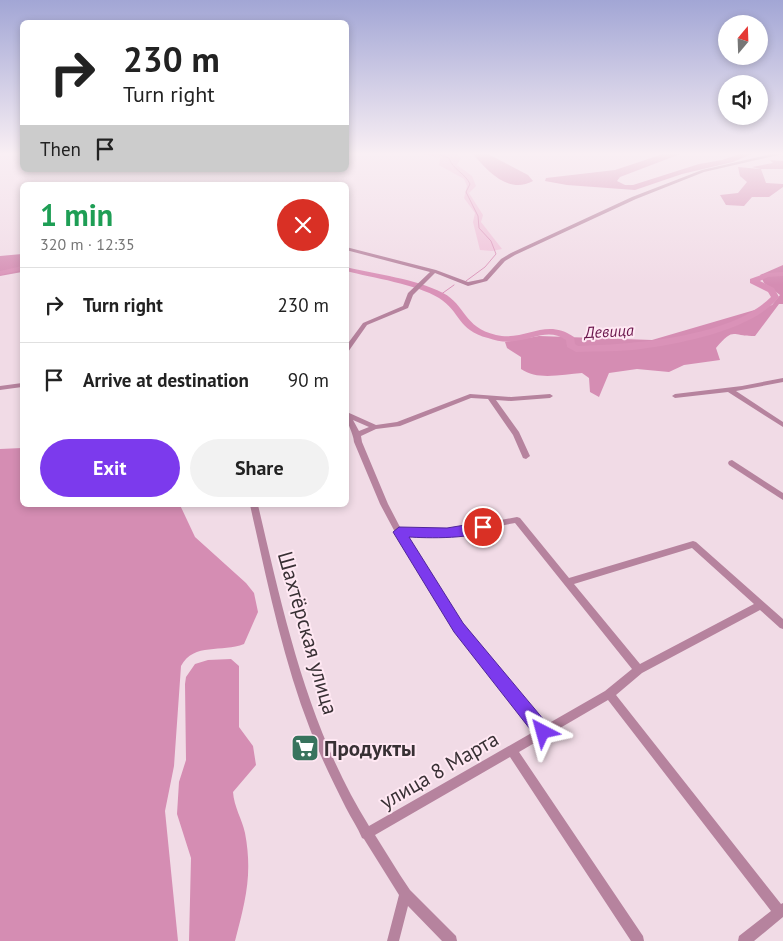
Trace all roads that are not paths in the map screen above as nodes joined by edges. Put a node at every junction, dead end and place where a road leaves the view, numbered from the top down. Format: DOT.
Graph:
graph roads {
  1 [pos="636,197"];
  2 [pos="349,249"];
  3 [pos="434,271"];
  4 [pos="349,347"];
  5 [pos="783,380"];
  6 [pos="20,385"];
  7 [pos="0,388"];
  8 [pos="728,389"];
  9 [pos="550,396"];
  10 [pos="674,396"];
  11 [pos="490,397"];
  12 [pos="508,399"];
  13 [pos="498,407"];
  14 [pos="349,415"];
  15 [pos="349,420"];
  16 [pos="783,425"];
  17 [pos="375,427"];
  18 [pos="357,435"];
  19 [pos="526,456"];
  20 [pos="732,463"];
  21 [pos="783,497"];
  22 [pos="254,507"];
  23 [pos="399,532"];
  24 [pos="568,582"];
  25 [pos="761,604"];
  26 [pos="783,625"];
  27 [pos="639,670"];
  28 [pos="609,694"];
  29 [pos="543,732"];
  30 [pos="511,750"];
  31 [pos="366,834"];
  32 [pos="406,894"];
  33 [pos="781,910"];
  34 [pos="393,941"];
  35 [pos="451,941"];
  36 [pos="638,941"];
  37 [pos="744,941"];
  1 -- 3 [label="street"];
  2 -- 3 [label="street"];
  3 -- 4 [label="street"];
  5 -- 8 [label="street"];
  6 -- 7 [label="street"];
  8 -- 10 [label="street"];
  8 -- 16 [label="street"];
  9 -- 12 [label="street"];
  11 -- 12 [label="street"];
  11 -- 13 [label="street"];
  11 -- 17 [label="street"];
  12 -- 13 [label="street"];
  13 -- 19 [label="street"];
  14 -- 17 [label="street"];
  15 -- 18 [label="street"];
  17 -- 18 [label="street"];
  18 -- 23 [label="street"];
  20 -- 21 [label="street"];
  22 -- 31 [label="street, Шахтёрская улица"];
  23 -- 24 [label="street"];
  23 -- 29 [label="street"];
  24 -- 25 [label="street"];
  24 -- 27 [label="street"];
  25 -- 26 [label="street"];
  25 -- 27 [label="street, улица 8 Марта"];
  27 -- 28 [label="street, улица 8 Марта"];
  28 -- 29 [label="street, улица 8 Марта"];
  28 -- 33 [label="street"];
  29 -- 30 [label="street, улица 8 Марта"];
  30 -- 31 [label="street, улица 8 Марта"];
  30 -- 36 [label="street"];
  31 -- 32 [label="street, Шахтёрская улица"];
  32 -- 34 [label="street"];
  32 -- 35 [label="street, Шахтёрская улица"];
  33 -- 37 [label="street"];
}
